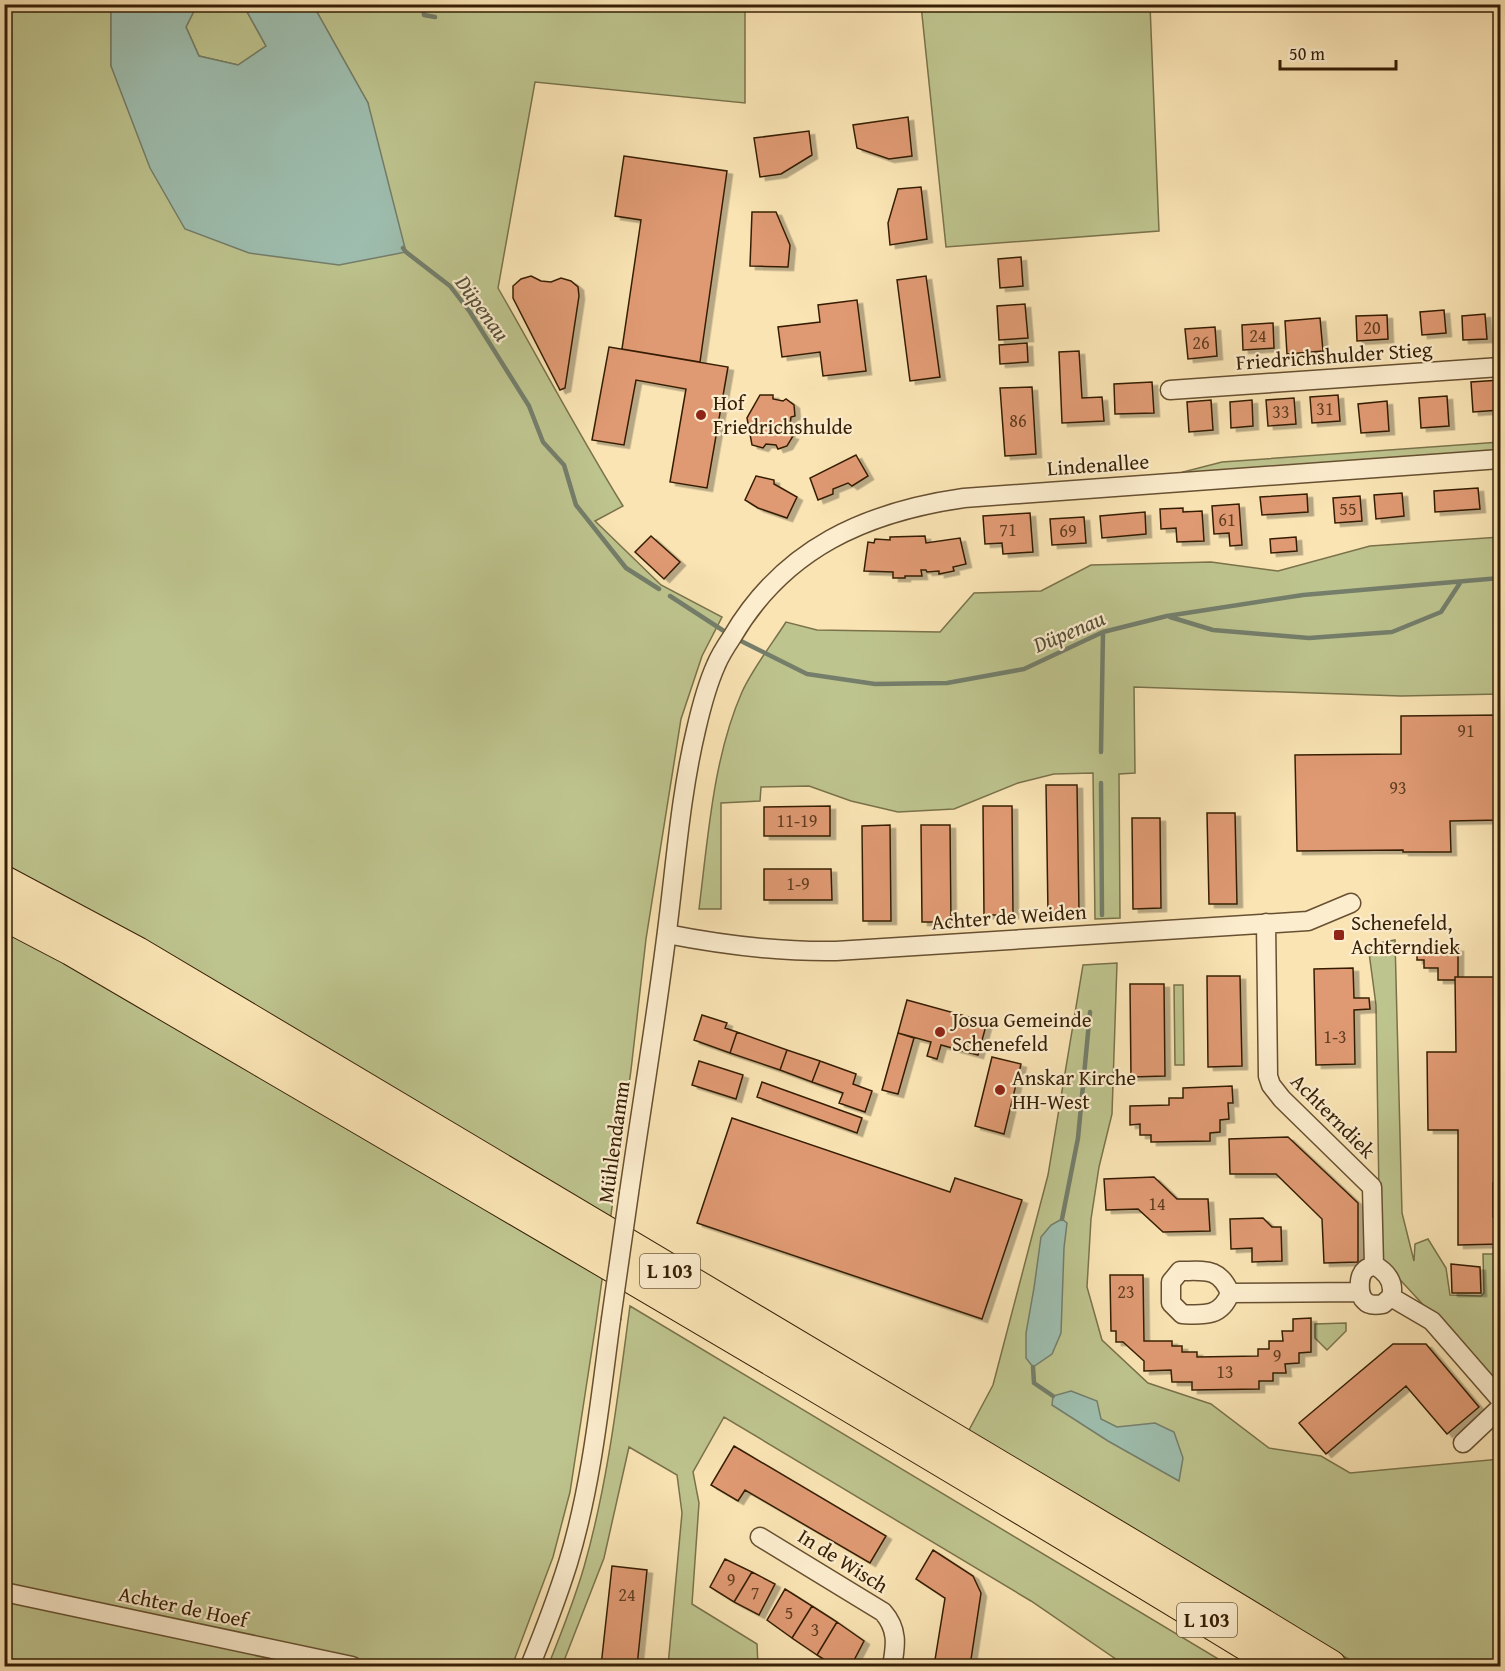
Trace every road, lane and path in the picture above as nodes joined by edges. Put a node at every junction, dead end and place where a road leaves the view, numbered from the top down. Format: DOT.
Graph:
graph roads {
  1 [pos="1500,367"];
  2 [pos="1170,390"];
  3 [pos="1500,459"];
  4 [pos="739,624"];
  5 [pos="4,882"];
  6 [pos="1351,903"];
  7 [pos="4,914"];
  8 [pos="1266,923"];
  9 [pos="667,934"];
  10 [pos="1374,1265"];
  11 [pos="1360,1292"];
  12 [pos="1230,1293"];
  13 [pos="1391,1298"];
  14 [pos="1500,1399"];
  15 [pos="1500,1408"];
  16 [pos="1463,1443"];
  17 [pos="760,1537"];
  18 [pos="4,1592"];
  19 [pos="352,1666"];
  20 [pos="530,1666"];
  21 [pos="892,1666"];
  22 [pos="1282,1666"];
  23 [pos="1330,1666"];
  1 -- 2 [label="street, Friedrichshulder Stieg"];
  3 -- 4 [label="street, Lindenallee"];
  4 -- 9 [label="street, Mühlendamm"];
  5 -- 23 [label="highway, L 103"];
  6 -- 8 [label="street, Achter de Weiden"];
  7 -- 22 [label="highway, L 103"];
  8 -- 9 [label="street, Achter de Weiden"];
  8 -- 10 [label="street, Achterndiek"];
  9 -- 20 [label="street, Mühlendamm, bridge"];
  10 -- 11 [label="street"];
  10 -- 13 [label="street"];
  11 -- 12 [label="street"];
  11 -- 13 [label="street"];
  13 -- 14 [label="street"];
  15 -- 16 [label="street"];
  17 -- 21 [label="street, In de Wisch"];
  18 -- 19 [label="street, Achter de Hoef"];
}
